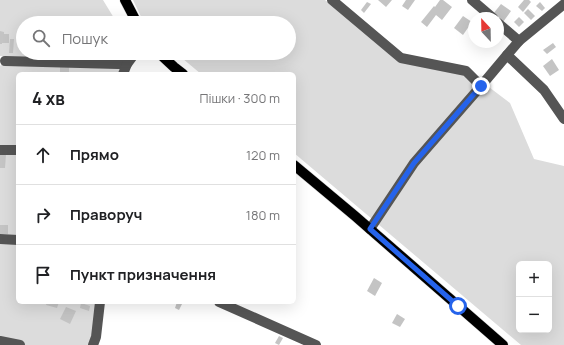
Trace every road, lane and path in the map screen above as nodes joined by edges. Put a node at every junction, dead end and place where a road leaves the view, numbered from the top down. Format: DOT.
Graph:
graph roads {
  1 [pos="125,0"];
  2 [pos="332,0"];
  3 [pos="472,0"];
  4 [pos="564,4"];
  5 [pos="486,12"];
  6 [pos="133,16"];
  7 [pos="504,27"];
  8 [pos="519,41"];
  9 [pos="507,55"];
  10 [pos="130,60"];
  11 [pos="166,60"];
  12 [pos="5,61"];
  13 [pos="127,64"];
  14 [pos="124,72"];
  15 [pos="180,72"];
  16 [pos="481,86"];
  17 [pos="564,119"];
  18 [pos="0,150"];
  19 [pos="16,150"];
  20 [pos="296,167"];
  21 [pos="370,229"];
  22 [pos="0,239"];
  23 [pos="16,240"];
  24 [pos="100,304"];
  25 [pos="224,304"];
  26 [pos="0,341"];
  27 [pos="20,345"];
  28 [pos="93,345"];
  29 [pos="316,345"];
  30 [pos="503,345"];
  1 -- 6 [label="main road"];
  2 -- 16 [label="street"];
  3 -- 5 [label="street"];
  4 -- 8 [label="street"];
  7 -- 8 [label="street"];
  8 -- 9 [label="street"];
  9 -- 16 [label="street"];
  9 -- 17 [label="street"];
  10 -- 13 [label="street"];
  11 -- 15 [label="main road"];
  12 -- 13 [label="street"];
  13 -- 14 [label="street"];
  16 -- 21 [label="street"];
  18 -- 19 [label="street"];
  20 -- 21 [label="main road"];
  21 -- 30 [label="main road"];
  22 -- 23 [label="street"];
  24 -- 28 [label="street"];
  25 -- 29 [label="street"];
  26 -- 27 [label="street"];
}
